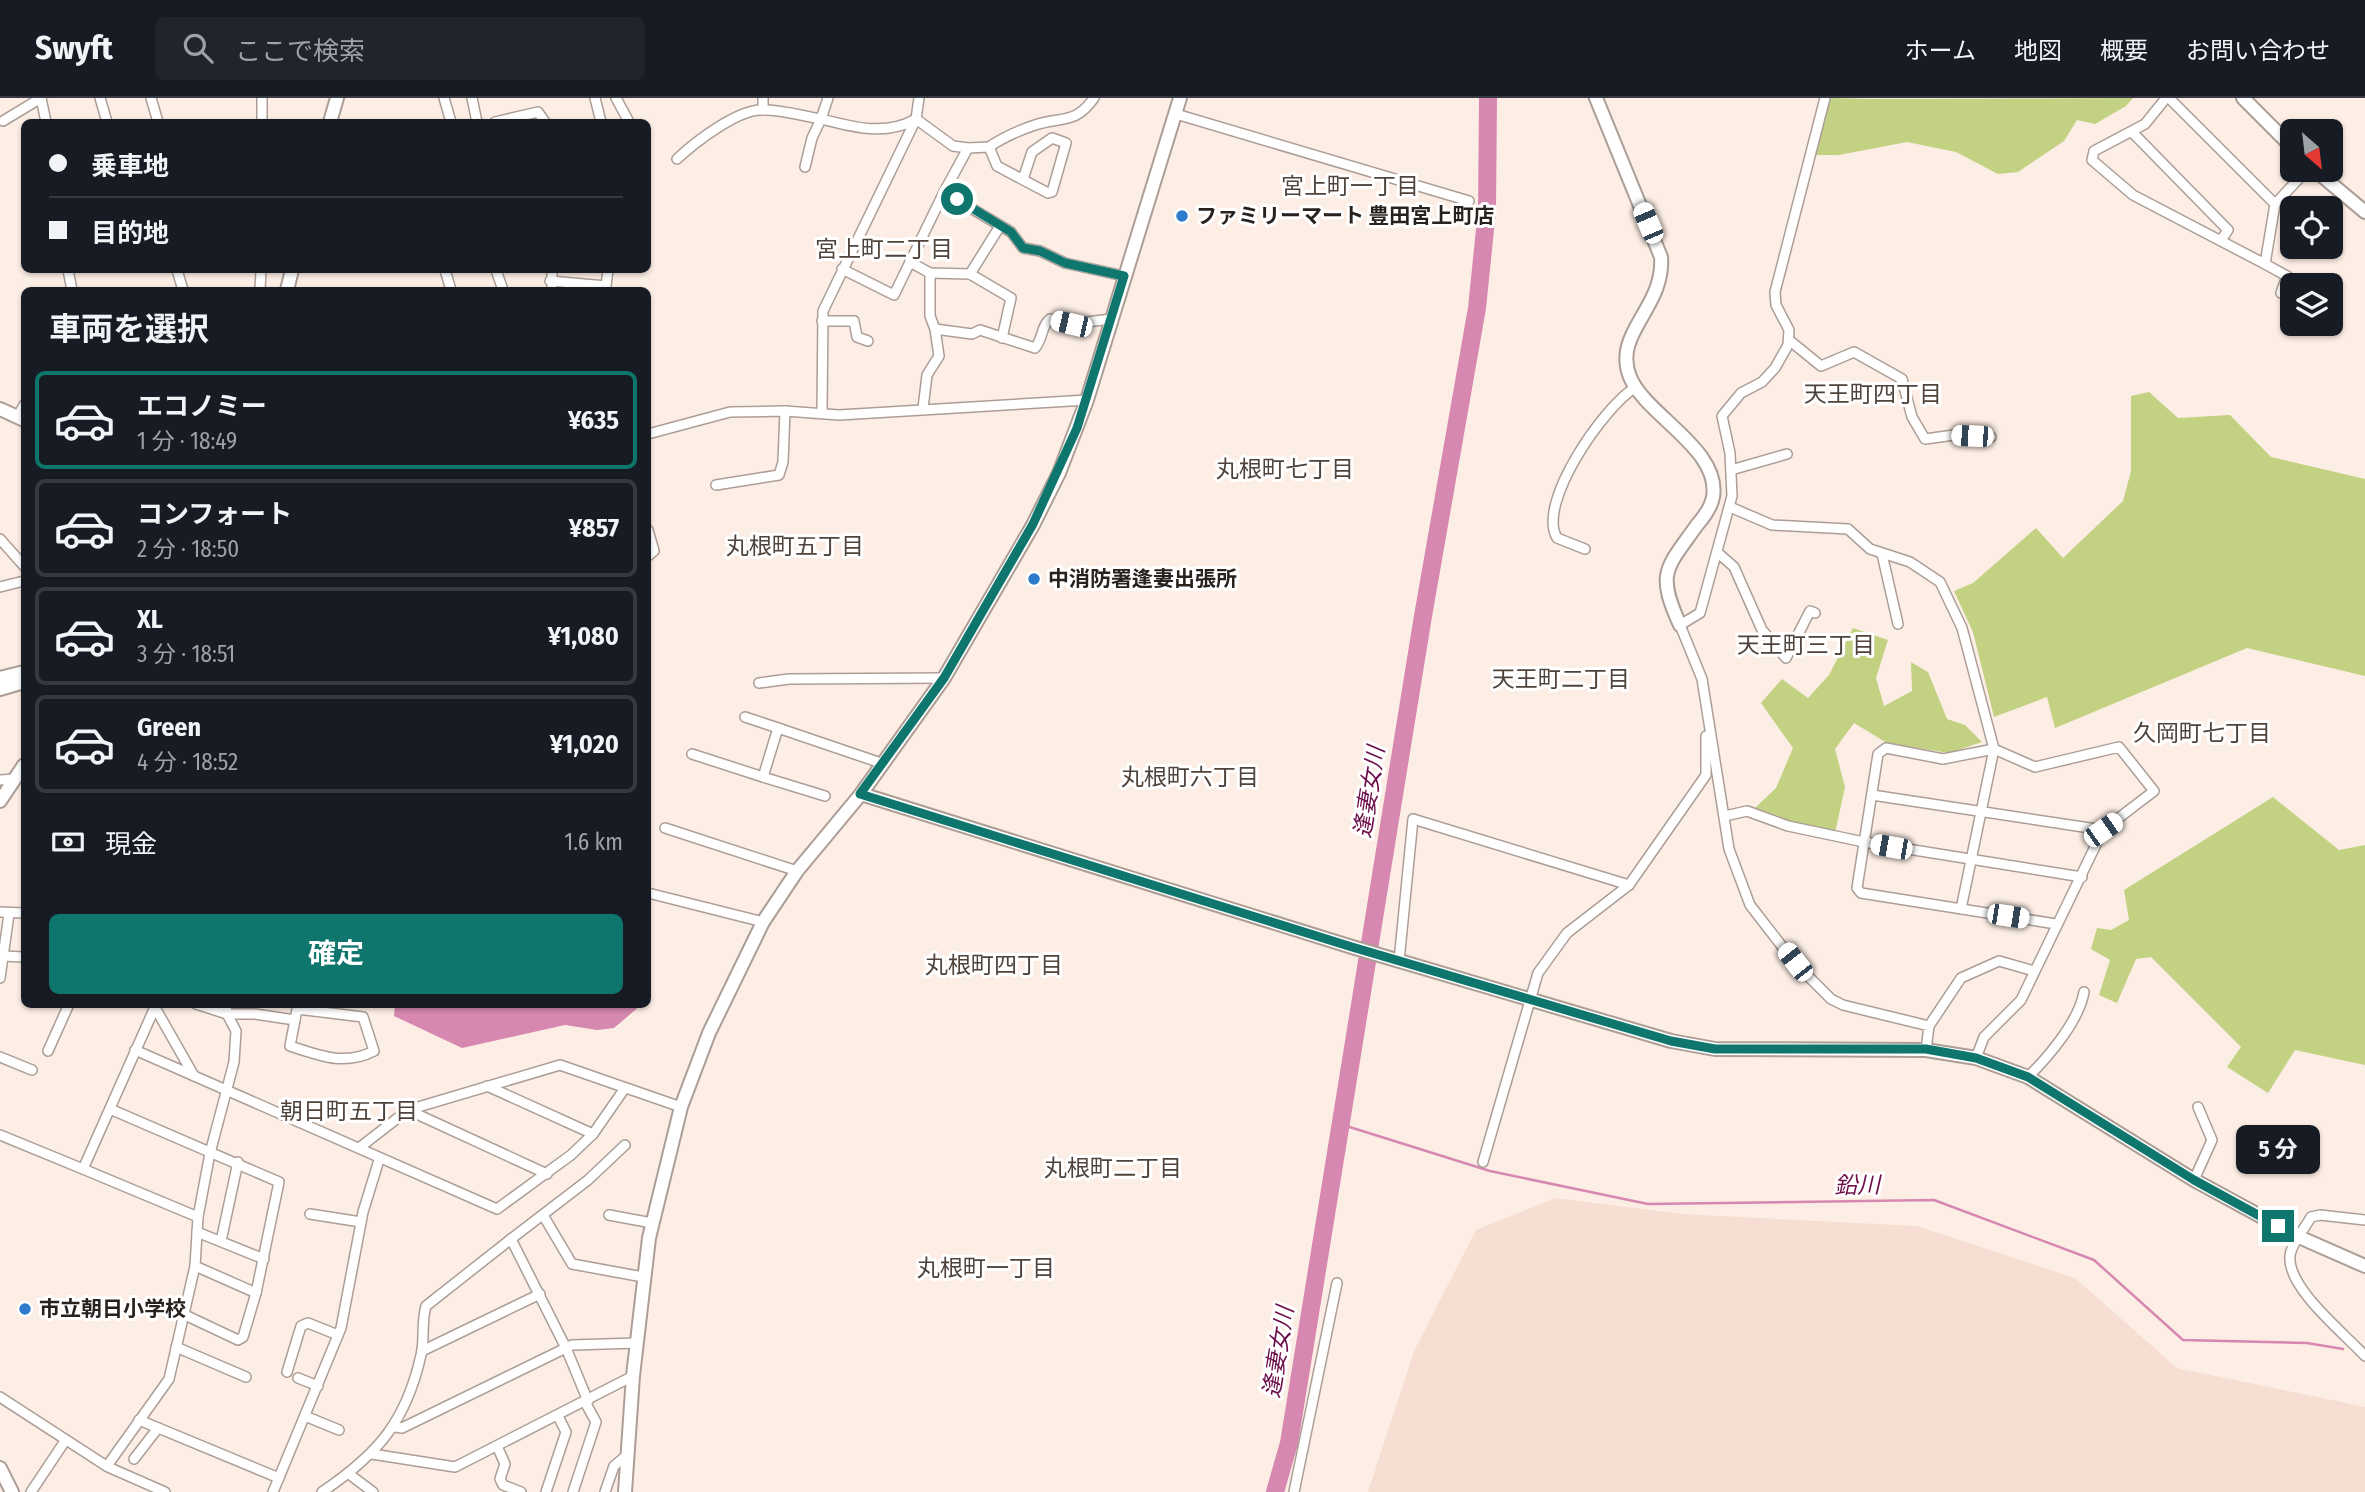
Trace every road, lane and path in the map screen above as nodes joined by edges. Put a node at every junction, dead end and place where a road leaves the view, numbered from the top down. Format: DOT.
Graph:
graph roads {
  1 [pos="41,98"];
  2 [pos="100,98"];
  3 [pos="151,98"];
  4 [pos="262,98"];
  5 [pos="337,98"];
  6 [pos="444,98"];
  7 [pos="472,98"];
  8 [pos="595,98"];
  9 [pos="616,98"];
  10 [pos="763,98"];
  11 [pos="828,98"];
  12 [pos="919,98"];
  13 [pos="1094,98"];
  14 [pos="1596,98"];
  15 [pos="1825,98"];
  16 [pos="2168,98"];
  17 [pos="2247,100"];
  18 [pos="1177,103"];
  19 [pos="763,110"];
  20 [pos="45,119"];
  21 [pos="106,119"];
  22 [pos="157,119"];
  23 [pos="262,119"];
  24 [pos="331,119"];
  25 [pos="450,119"];
  26 [pos="476,119"];
  27 [pos="508,119"];
  28 [pos="543,119"];
  29 [pos="600,119"];
  30 [pos="627,119"];
  31 [pos="821,119"];
  32 [pos="916,119"];
  33 [pos="3,121"];
  34 [pos="2132,132"];
  35 [pos="2280,135"];
  36 [pos="989,147"];
  37 [pos="968,148"];
  38 [pos="677,159"];
  39 [pos="805,167"];
  40 [pos="1023,179"];
  41 [pos="2296,182"];
  42 [pos="2329,182"];
  43 [pos="944,192"];
  44 [pos="1469,201"];
  45 [pos="2275,204"];
  46 [pos="2365,212"];
  47 [pos="1000,226"];
  48 [pos="2222,239"];
  49 [pos="910,262"];
  50 [pos="2265,264"];
  51 [pos="842,269"];
  52 [pos="608,273"];
  53 [pos="930,273"];
  54 [pos="2282,273"];
  55 [pos="970,274"];
  56 [pos="1124,276"];
  57 [pos="551,286"];
  58 [pos="1111,319"];
  59 [pos="822,321"];
  60 [pos="935,329"];
  61 [pos="1002,338"];
  62 [pos="1789,340"];
  63 [pos="869,341"];
  64 [pos="1636,387"];
  65 [pos="1087,400"];
  66 [pos="923,408"];
  67 [pos="0,409"];
  68 [pos="785,411"];
  69 [pos="822,412"];
  70 [pos="21,414"];
  71 [pos="651,432"];
  72 [pos="1991,437"];
  73 [pos="1787,454"];
  74 [pos="1731,470"];
  75 [pos="716,485"];
  76 [pos="1730,507"];
  77 [pos="0,539"];
  78 [pos="1585,550"];
  79 [pos="1717,552"];
  80 [pos="1882,554"];
  81 [pos="21,558"];
  82 [pos="21,582"];
  83 [pos="0,587"];
  84 [pos="1815,613"];
  85 [pos="1898,624"];
  86 [pos="1680,625"];
  87 [pos="21,673"];
  88 [pos="0,678"];
  89 [pos="944,678"];
  90 [pos="21,683"];
  91 [pos="759,683"];
  92 [pos="0,689"];
  93 [pos="745,717"];
  94 [pos="1708,727"];
  95 [pos="778,728"];
  96 [pos="1994,749"];
  97 [pos="692,754"];
  98 [pos="881,763"];
  99 [pos="21,769"];
  100 [pos="764,777"];
  101 [pos="14,779"];
  102 [pos="0,780"];
  103 [pos="860,794"];
  104 [pos="1872,795"];
  105 [pos="825,796"];
  106 [pos="0,801"];
  107 [pos="1980,811"];
  108 [pos="1725,816"];
  109 [pos="665,828"];
  110 [pos="2103,830"];
  111 [pos="1864,842"];
  112 [pos="1971,860"];
  113 [pos="797,871"];
  114 [pos="2082,877"];
  115 [pos="1629,886"];
  116 [pos="651,894"];
  117 [pos="1961,909"];
  118 [pos="4,913"];
  119 [pos="762,922"];
  120 [pos="2056,924"];
  121 [pos="2,956"];
  122 [pos="21,957"];
  123 [pos="1394,959"];
  124 [pos="2034,971"];
  125 [pos="0,978"];
  126 [pos="2084,992"];
  127 [pos="1529,999"];
  128 [pos="67,1008"];
  129 [pos="153,1008"];
  130 [pos="155,1008"];
  131 [pos="298,1008"];
  132 [pos="304,1008"];
  133 [pos="227,1009"];
  134 [pos="295,1020"];
  135 [pos="1929,1026"];
  136 [pos="1926,1049"];
  137 [pos="135,1050"];
  138 [pos="48,1051"];
  139 [pos="0,1057"];
  140 [pos="1976,1058"];
  141 [pos="32,1070"];
  142 [pos="194,1076"];
  143 [pos="2028,1077"];
  144 [pos="487,1086"];
  145 [pos="625,1088"];
  146 [pos="227,1091"];
  147 [pos="681,1107"];
  148 [pos="2199,1107"];
  149 [pos="110,1109"];
  150 [pos="408,1110"];
  151 [pos="593,1133"];
  152 [pos="0,1135"];
  153 [pos="625,1145"];
  154 [pos="359,1148"];
  155 [pos="210,1153"];
  156 [pos="379,1160"];
  157 [pos="1483,1162"];
  158 [pos="238,1163"];
  159 [pos="83,1169"];
  160 [pos="547,1174"];
  161 [pos="2194,1180"];
  162 [pos="310,1214"];
  163 [pos="543,1214"];
  164 [pos="609,1214"];
  165 [pos="198,1217"];
  166 [pos="2365,1220"];
  167 [pos="361,1222"];
  168 [pos="652,1223"];
  169 [pos="197,1232"];
  170 [pos="2299,1237"];
  171 [pos="511,1239"];
  172 [pos="221,1241"];
  173 [pos="264,1259"];
  174 [pos="195,1266"];
  175 [pos="2365,1266"];
  176 [pos="643,1277"];
  177 [pos="1337,1283"];
  178 [pos="256,1293"];
  179 [pos="540,1294"];
  180 [pos="184,1315"];
  181 [pos="338,1335"];
  182 [pos="637,1343"];
  183 [pos="176,1347"];
  184 [pos="566,1348"];
  185 [pos="422,1351"];
  186 [pos="2365,1356"];
  187 [pos="287,1372"];
  188 [pos="246,1377"];
  189 [pos="633,1377"];
  190 [pos="299,1378"];
  191 [pos="318,1386"];
  192 [pos="0,1397"];
  193 [pos="586,1401"];
  194 [pos="305,1416"];
  195 [pos="558,1416"];
  196 [pos="139,1420"];
  197 [pos="395,1427"];
  198 [pos="158,1428"];
  199 [pos="339,1430"];
  200 [pos="65,1441"];
  201 [pos="497,1446"];
  202 [pos="372,1454"];
  203 [pos="626,1456"];
  204 [pos="134,1459"];
  205 [pos="107,1465"];
  206 [pos="0,1468"];
  207 [pos="349,1474"];
  208 [pos="279,1478"];
  209 [pos="12,1492"];
  210 [pos="31,1492"];
  211 [pos="165,1492"];
  212 [pos="273,1492"];
  213 [pos="322,1492"];
  214 [pos="373,1492"];
  215 [pos="521,1492"];
  216 [pos="545,1492"];
  217 [pos="573,1492"];
  218 [pos="604,1492"];
  219 [pos="625,1492"];
  220 [pos="1294,1492"];
  1 -- 20 [label="street"];
  1 -- 33 [label="street"];
  2 -- 21 [label="street"];
  3 -- 22 [label="street"];
  4 -- 23 [label="street"];
  5 -- 24 [label="street"];
  6 -- 25 [label="street"];
  7 -- 26 [label="street"];
  8 -- 29 [label="street"];
  9 -- 30 [label="street"];
  10 -- 19 [label="street"];
  11 -- 31 [label="street"];
  12 -- 32 [label="street"];
  13 -- 36 [label="street"];
  14 -- 64 [label="street"];
  15 -- 62 [label="street"];
  16 -- 34 [label="street"];
  16 -- 45 [label="street"];
  17 -- 35 [label="street"];
  18 -- 44 [label="street"];
  18 -- 56 [label="street"];
  19 -- 31 [label="street"];
  19 -- 38 [label="street"];
  27 -- 28 [label="street"];
  31 -- 32 [label="street"];
  31 -- 39 [label="street"];
  32 -- 37 [label="street"];
  32 -- 51 [label="street"];
  34 -- 48 [label="street"];
  34 -- 48 [label="street"];
  36 -- 37 [label="street"];
  36 -- 40 [label="street"];
  37 -- 43 [label="street"];
  41 -- 45 [label="street"];
  42 -- 46 [label="street"];
  43 -- 47 [label="street"];
  43 -- 49 [label="street"];
  45 -- 50 [label="street"];
  47 -- 55 [label="street"];
  47 -- 56 [label="street"];
  48 -- 50 [label="street"];
  49 -- 51 [label="street"];
  49 -- 53 [label="street"];
  50 -- 54 [label="street"];
  51 -- 59 [label="street"];
  52 -- 57 [label="street"];
  53 -- 55 [label="street"];
  53 -- 60 [label="street"];
  55 -- 61 [label="street"];
  56 -- 58 [label="street"];
  58 -- 61 [label="street"];
  58 -- 65 [label="street"];
  59 -- 63 [label="street"];
  59 -- 69 [label="street"];
  60 -- 61 [label="street"];
  60 -- 66 [label="street"];
  62 -- 72 [label="street"];
  62 -- 74 [label="street"];
  64 -- 78 [label="street"];
  64 -- 86 [label="street"];
  65 -- 66 [label="street"];
  65 -- 89 [label="street"];
  66 -- 69 [label="street"];
  67 -- 70 [label="street"];
  68 -- 69 [label="street"];
  68 -- 71 [label="street"];
  68 -- 75 [label="street"];
  73 -- 74 [label="street"];
  74 -- 76 [label="street"];
  76 -- 79 [label="street"];
  76 -- 80 [label="street"];
  77 -- 81 [label="street"];
  79 -- 84 [label="street"];
  79 -- 86 [label="street"];
  80 -- 85 [label="street"];
  80 -- 96 [label="street"];
  82 -- 83 [label="street"];
  86 -- 94 [label="street"];
  87 -- 88 [label="street"];
  89 -- 91 [label="street"];
  89 -- 98 [label="street"];
  90 -- 92 [label="street"];
  93 -- 95 [label="street"];
  94 -- 108 [label="street"];
  94 -- 115 [label="street"];
  95 -- 98 [label="street"];
  95 -- 100 [label="street"];
  96 -- 104 [label="street"];
  96 -- 107 [label="street"];
  96 -- 110 [label="street"];
  97 -- 100 [label="street"];
  98 -- 103 [label="street"];
  99 -- 101 [label="street"];
  100 -- 105 [label="street"];
  101 -- 102 [label="street"];
  101 -- 106 [label="street"];
  103 -- 113 [label="street"];
  103 -- 123 [label="street"];
  104 -- 107 [label="street"];
  104 -- 111 [label="street"];
  107 -- 110 [label="street"];
  107 -- 112 [label="street"];
  108 -- 111 [label="street"];
  108 -- 135 [label="street"];
  109 -- 113 [label="street"];
  110 -- 114 [label="street"];
  111 -- 112 [label="street"];
  111 -- 117 [label="street"];
  112 -- 114 [label="street"];
  112 -- 117 [label="street"];
  113 -- 119 [label="street"];
  114 -- 120 [label="street"];
  115 -- 123 [label="street"];
  115 -- 127 [label="street"];
  116 -- 119 [label="street"];
  117 -- 120 [label="street"];
  118 -- 121 [label="street"];
  119 -- 147 [label="street"];
  120 -- 124 [label="street"];
  121 -- 122 [label="street"];
  121 -- 125 [label="street"];
  123 -- 127 [label="street"];
  124 -- 135 [label="street"];
  124 -- 140 [label="street"];
  126 -- 143 [label="street"];
  127 -- 136 [label="street"];
  127 -- 157 [label="street"];
  128 -- 138 [label="street"];
  129 -- 137 [label="street"];
  130 -- 142 [label="street"];
  131 -- 134 [label="street"];
  132 -- 134 [label="street"];
  133 -- 134 [label="street"];
  133 -- 146 [label="street"];
  135 -- 136 [label="street"];
  136 -- 140 [label="street"];
  137 -- 142 [label="street"];
  137 -- 149 [label="street"];
  139 -- 141 [label="street"];
  140 -- 143 [label="street"];
  142 -- 146 [label="street"];
  143 -- 161 [label="street"];
  144 -- 145 [label="street"];
  144 -- 150 [label="street"];
  144 -- 151 [label="street"];
  145 -- 147 [label="street"];
  145 -- 151 [label="street"];
  146 -- 154 [label="street"];
  146 -- 155 [label="street"];
  147 -- 168 [label="street"];
  148 -- 161 [label="street"];
  149 -- 155 [label="street"];
  149 -- 159 [label="street"];
  150 -- 154 [label="street"];
  150 -- 160 [label="street"];
  151 -- 160 [label="street"];
  152 -- 159 [label="street"];
  153 -- 163 [label="street"];
  154 -- 156 [label="street"];
  155 -- 158 [label="street"];
  155 -- 165 [label="street"];
  156 -- 160 [label="street"];
  156 -- 167 [label="street"];
  158 -- 172 [label="street"];
  158 -- 173 [label="street"];
  159 -- 165 [label="street"];
  161 -- 170 [label="street"];
  162 -- 167 [label="street"];
  163 -- 171 [label="street"];
  163 -- 176 [label="street"];
  164 -- 168 [label="street"];
  165 -- 169 [label="street"];
  166 -- 170 [label="street"];
  167 -- 181 [label="street"];
  168 -- 176 [label="street"];
  169 -- 172 [label="street"];
  169 -- 174 [label="street"];
  170 -- 175 [label="street"];
  170 -- 186 [label="street"];
  171 -- 179 [label="street"];
  171 -- 185 [label="street"];
  172 -- 173 [label="street"];
  173 -- 178 [label="street"];
  174 -- 178 [label="street"];
  174 -- 180 [label="street"];
  176 -- 182 [label="street"];
  177 -- 220 [label="street"];
  178 -- 180 [label="street"];
  179 -- 184 [label="street"];
  179 -- 185 [label="street"];
  180 -- 183 [label="street"];
  181 -- 187 [label="street"];
  181 -- 191 [label="street"];
  182 -- 184 [label="street"];
  182 -- 189 [label="street"];
  183 -- 188 [label="street"];
  183 -- 196 [label="street"];
  184 -- 193 [label="street"];
  184 -- 197 [label="street"];
  185 -- 197 [label="street"];
  189 -- 193 [label="street"];
  189 -- 203 [label="street"];
  190 -- 191 [label="street"];
  191 -- 194 [label="street"];
  192 -- 200 [label="street"];
  193 -- 195 [label="street"];
  193 -- 217 [label="street"];
  194 -- 199 [label="street"];
  194 -- 208 [label="street"];
  195 -- 201 [label="street"];
  195 -- 216 [label="street"];
  196 -- 198 [label="street"];
  196 -- 205 [label="street"];
  197 -- 202 [label="street"];
  198 -- 204 [label="street"];
  198 -- 208 [label="street"];
  200 -- 205 [label="street"];
  200 -- 210 [label="street"];
  201 -- 202 [label="street"];
  201 -- 215 [label="street"];
  202 -- 207 [label="street"];
  203 -- 218 [label="street"];
  203 -- 219 [label="street"];
  205 -- 211 [label="street"];
  206 -- 209 [label="street"];
  207 -- 213 [label="street"];
  207 -- 214 [label="street"];
  208 -- 212 [label="street"];
}
